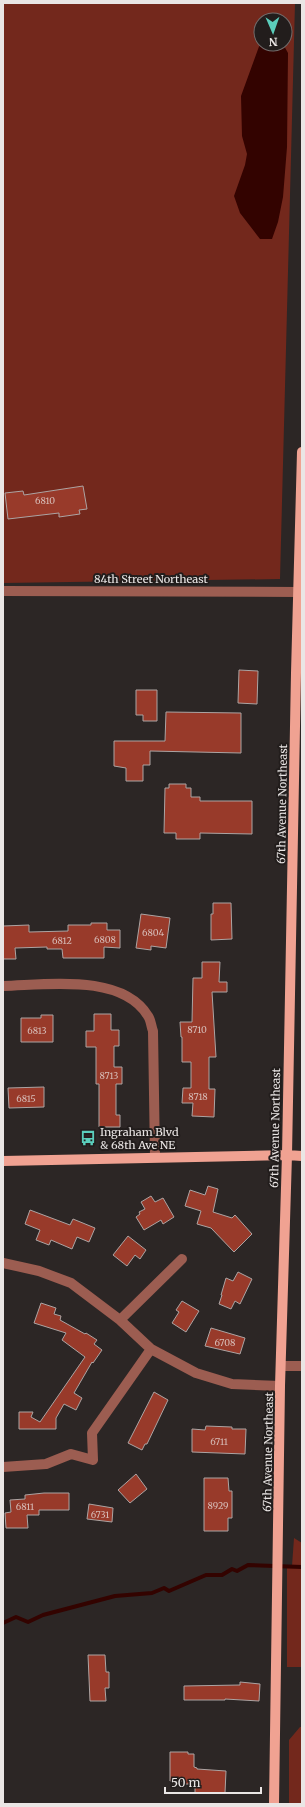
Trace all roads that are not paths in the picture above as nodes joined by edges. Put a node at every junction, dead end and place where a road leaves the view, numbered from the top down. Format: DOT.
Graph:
graph roads {
  1 [pos="302,452"];
  2 [pos="3,591"];
  3 [pos="299,592"];
  4 [pos="3,986"];
  5 [pos="287,1155"];
  6 [pos="302,1156"];
  7 [pos="155,1157"];
  8 [pos="3,1161"];
  9 [pos="182,1259"];
  10 [pos="3,1263"];
  11 [pos="120,1320"];
  12 [pos="151,1349"];
  13 [pos="281,1366"];
  14 [pos="302,1366"];
  15 [pos="280,1386"];
  16 [pos="3,1467"];
  17 [pos="274,1804"];
  1 -- 3 [label="main road, 67th Avenue Northeast"];
  2 -- 3 [label="street, 84th Street Northeast"];
  3 -- 5 [label="main road, 67th Avenue Northeast"];
  4 -- 7 [label="street"];
  5 -- 6 [label="main road"];
  5 -- 7 [label="main road"];
  5 -- 13 [label="main road, 67th Avenue Northeast"];
  7 -- 8 [label="main road"];
  9 -- 11 [label="street"];
  10 -- 11 [label="street"];
  11 -- 12 [label="street"];
  12 -- 15 [label="street"];
  12 -- 16 [label="street"];
  13 -- 14 [label="street"];
  13 -- 15 [label="main road, 67th Avenue Northeast"];
  15 -- 17 [label="main road, 67th Avenue Northeast"];
}
